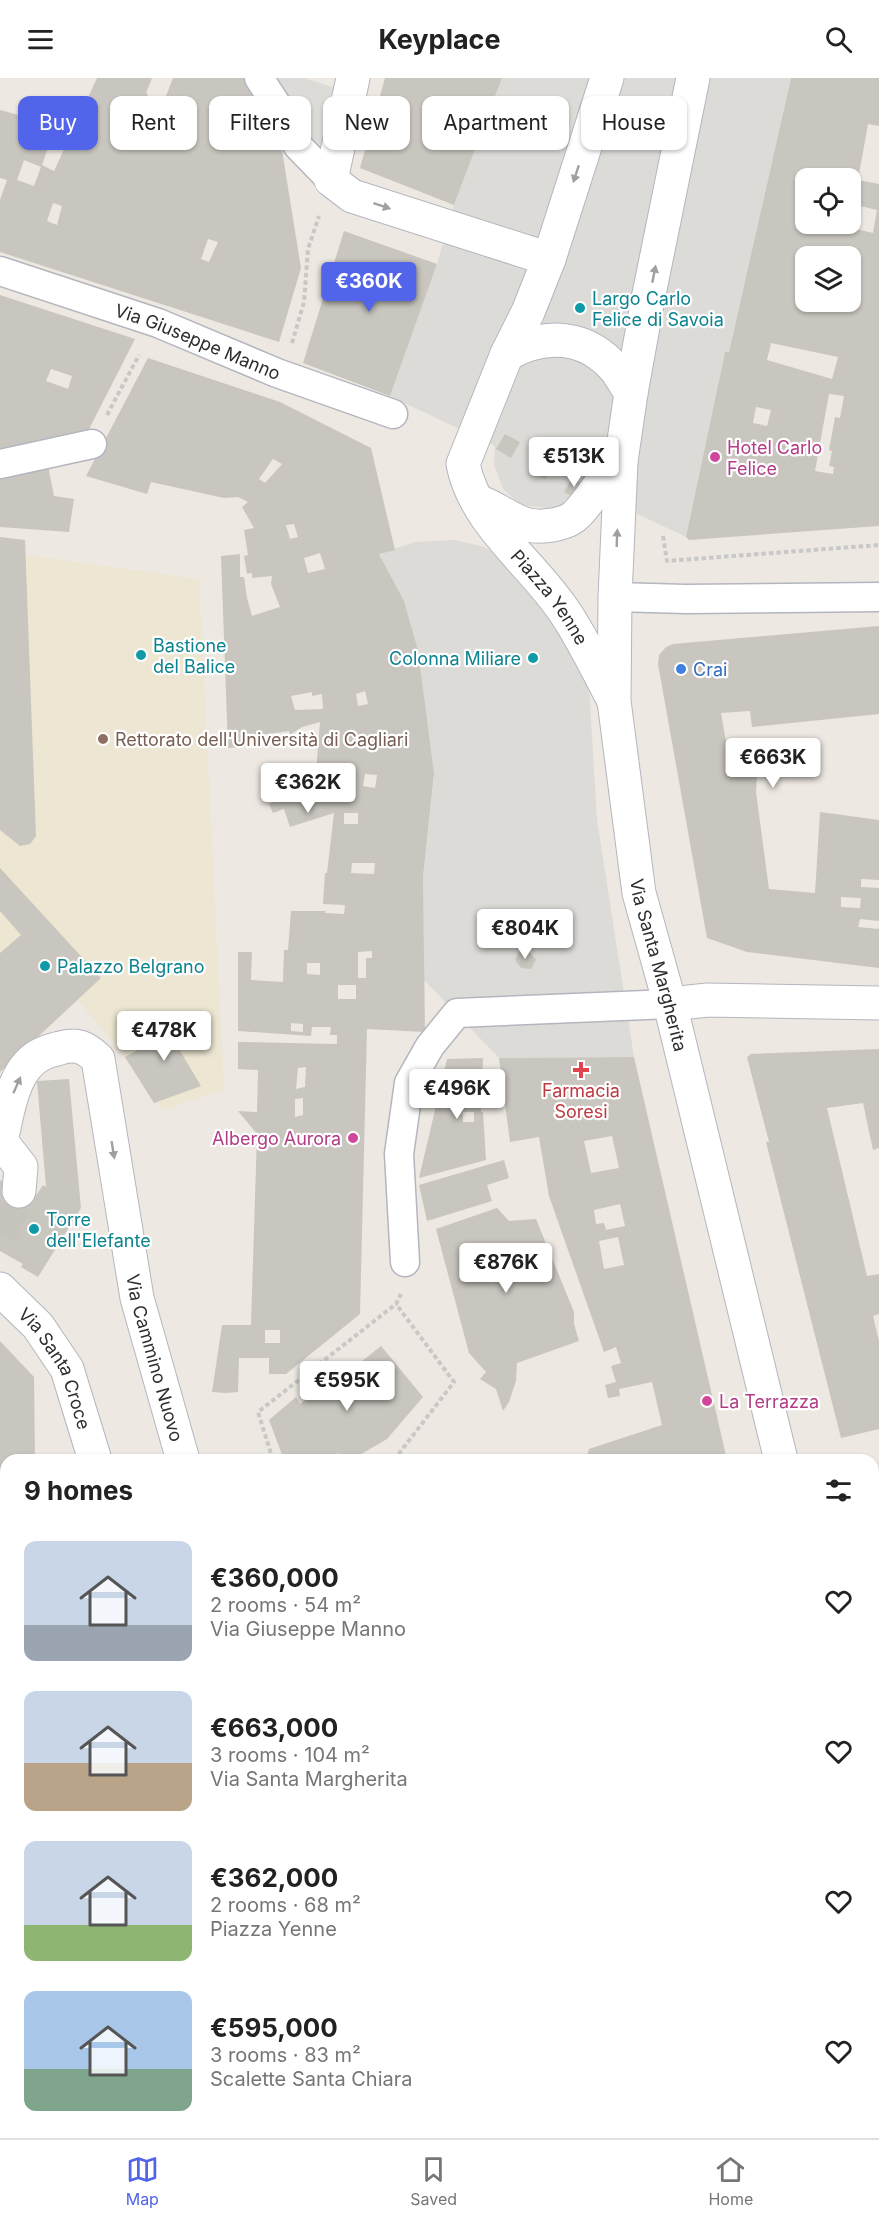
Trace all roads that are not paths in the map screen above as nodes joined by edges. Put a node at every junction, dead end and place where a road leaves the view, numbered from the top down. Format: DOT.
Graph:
graph roads {
  1 [pos="259,78"];
  2 [pos="353,78"];
  3 [pos="607,78"];
  4 [pos="693,78"];
  5 [pos="331,180"];
  6 [pos="549,259"];
  7 [pos="0,271"];
  8 [pos="507,354"];
  9 [pos="631,393"];
  10 [pos="393,414"];
  11 [pos="92,444"];
  12 [pos="621,461"];
  13 [pos="0,464"];
  14 [pos="476,500"];
  15 [pos="615,597"];
  16 [pos="879,597"];
  17 [pos="614,700"];
  18 [pos="879,1003"];
  19 [pos="670,1004"];
  20 [pos="1,1141"];
  21 [pos="19,1191"];
  22 [pos="405,1274"];
  23 [pos="0,1289"];
  24 [pos="93,1454"];
  25 [pos="181,1454"];
  26 [pos="780,1454"];
  1 -- 5 [label="street"];
  2 -- 5 [label="street"];
  3 -- 6 [label="street, one-way"];
  9 -- 4 [label="street, one-way"];
  5 -- 6 [label="street, one-way"];
  6 -- 8 [label="street"];
  7 -- 10 [label="street, Via Giuseppe Manno"];
  8 -- 9 [label="street"];
  8 -- 14 [label="street"];
  9 -- 12 [label="street"];
  11 -- 13 [label="street"];
  12 -- 14 [label="street"];
  15 -- 12 [label="street, Via Santa Margherita, one-way"];
  14 -- 17 [label="street, Piazza Yenne"];
  15 -- 16 [label="street"];
  15 -- 17 [label="street, Via Santa Margherita"];
  17 -- 19 [label="street, Via Santa Margherita"];
  18 -- 19 [label="street"];
  19 -- 22 [label="street"];
  19 -- 26 [label="street, Via Santa Margherita"];
  20 -- 21 [label="street"];
  20 -- 25 [label="street, Via Cammino Nuovo, one-way"];
  23 -- 24 [label="street, Via Santa Croce"];
}
